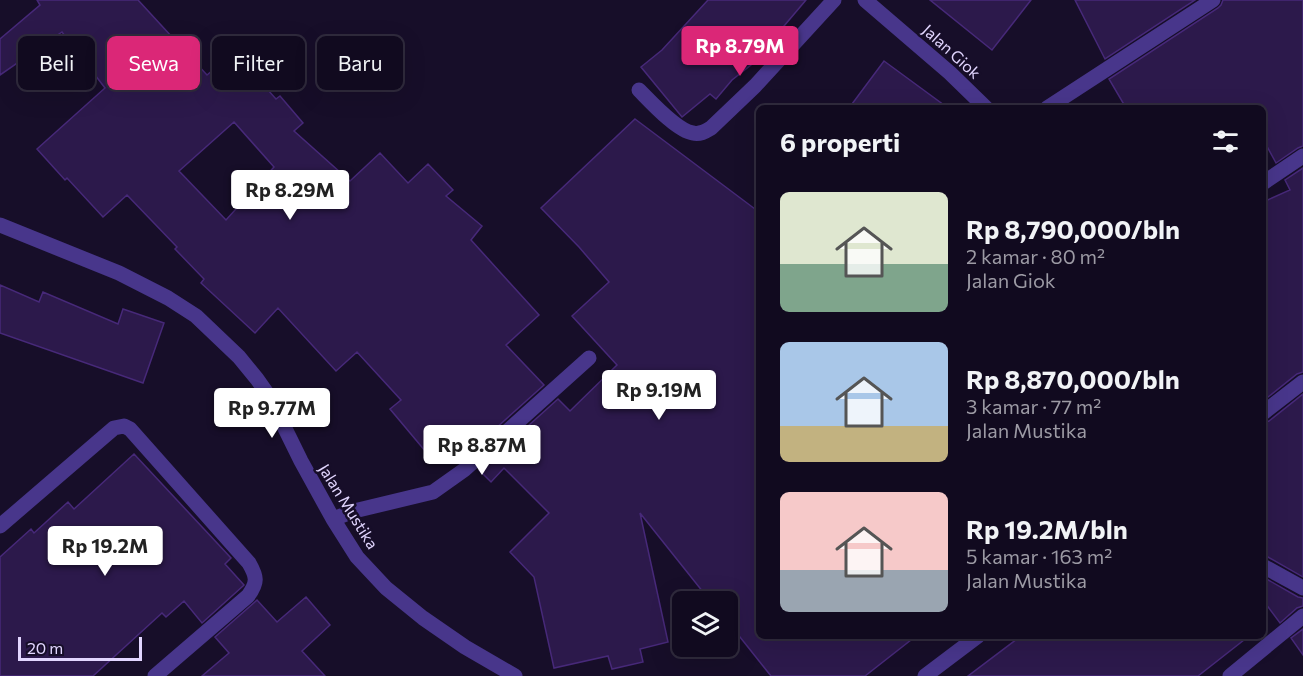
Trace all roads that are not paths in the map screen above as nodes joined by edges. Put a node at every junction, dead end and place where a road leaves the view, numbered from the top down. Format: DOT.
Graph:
graph roads {
  1 [pos="834,0"];
  2 [pos="865,0"];
  3 [pos="1213,0"];
  4 [pos="639,90"];
  5 [pos="983,105"];
  6 [pos="1052,105"];
  7 [pos="1303,156"];
  8 [pos="1266,181"];
  9 [pos="0,225"];
  10 [pos="589,358"];
  11 [pos="1303,382"];
  12 [pos="1266,411"];
  13 [pos="333,519"];
  14 [pos="0,526"];
  15 [pos="1266,568"];
  16 [pos="1303,588"];
  17 [pos="1303,616"];
  18 [pos="974,639"];
  19 [pos="155,676"];
  20 [pos="515,676"];
  21 [pos="925,676"];
  22 [pos="1230,676"];
  1 -- 4 [label="street"];
  2 -- 5 [label="street, Jalan Giok"];
  3 -- 6 [label="street"];
  7 -- 8 [label="street"];
  9 -- 13 [label="street, Jalan Mustika"];
  10 -- 13 [label="street"];
  11 -- 12 [label="street"];
  13 -- 20 [label="street, Jalan Mustika"];
  14 -- 19 [label="street"];
  15 -- 16 [label="street"];
  17 -- 22 [label="street"];
  18 -- 21 [label="street"];
}
